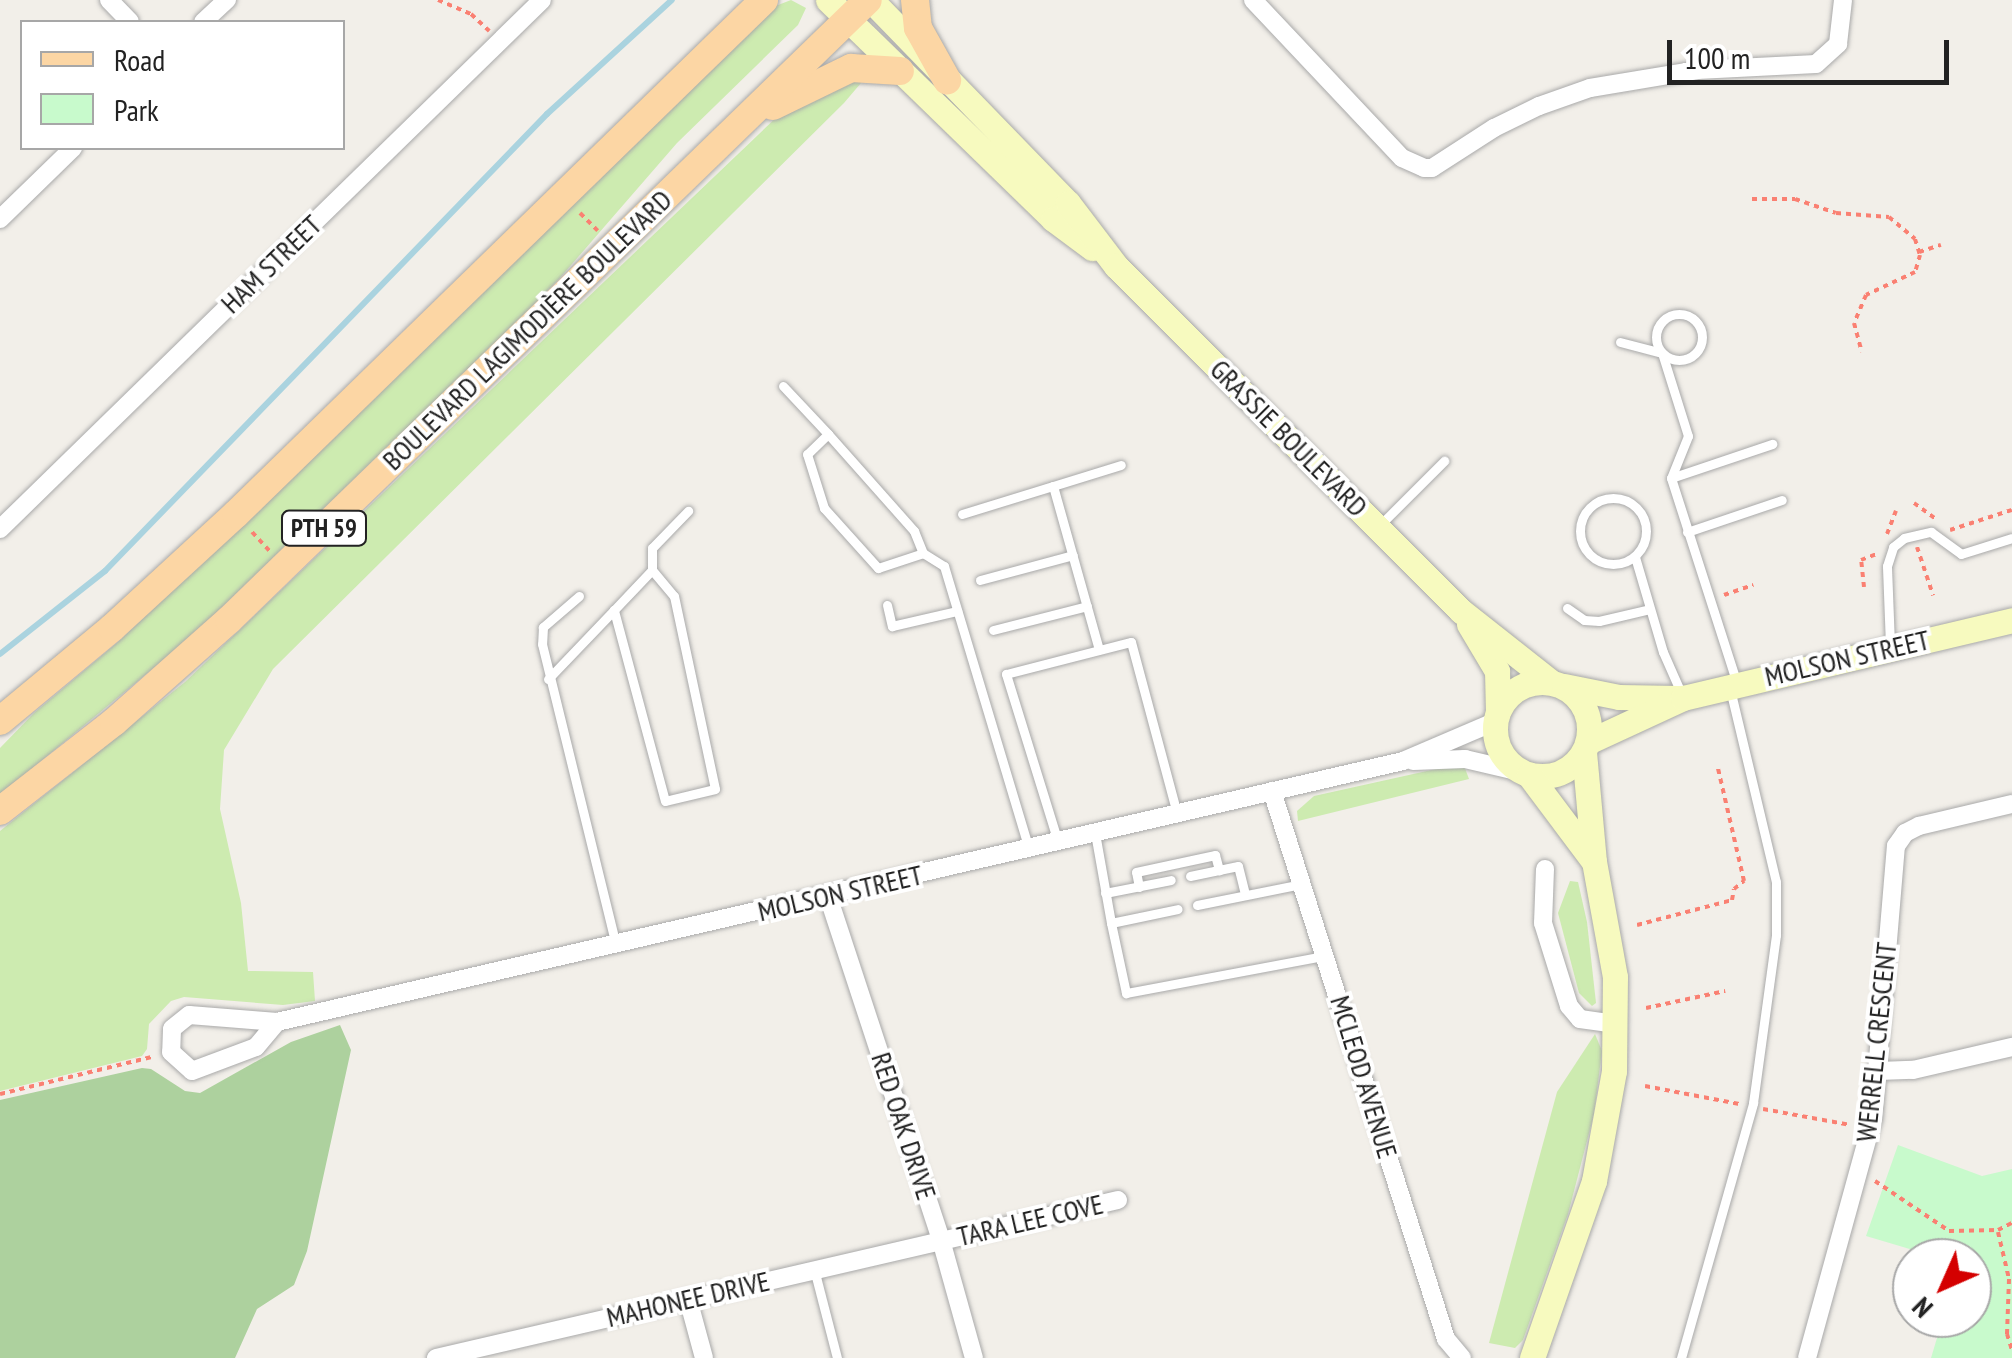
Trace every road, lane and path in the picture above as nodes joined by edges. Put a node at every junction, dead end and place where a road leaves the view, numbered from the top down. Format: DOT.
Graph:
graph roads {
  1 [pos="109,0"];
  2 [pos="227,0"];
  3 [pos="438,0"];
  4 [pos="542,0"];
  5 [pos="743,0"];
  6 [pos="764,0"];
  7 [pos="914,0"];
  8 [pos="1253,0"];
  9 [pos="1842,0"];
  10 [pos="854,5"];
  11 [pos="128,20"];
  12 [pos="205,20"];
  13 [pos="499,42"];
  14 [pos="720,42"];
  15 [pos="900,72"];
  16 [pos="946,80"];
  17 [pos="733,128"];
  18 [pos="72,150"];
  19 [pos="562,196"];
  20 [pos="1752,200"];
  21 [pos="0,218"];
  22 [pos="1941,245"];
  23 [pos="613,246"];
  24 [pos="1919,252"];
  25 [pos="1116,266"];
  26 [pos="1620,342"];
  27 [pos="1662,352"];
  28 [pos="1862,352"];
  29 [pos="783,386"];
  30 [pos="828,434"];
  31 [pos="1772,444"];
  32 [pos="1444,460"];
  33 [pos="1122,465"];
  34 [pos="1671,478"];
  35 [pos="1053,486"];
  36 [pos="1782,500"];
  37 [pos="1914,503"];
  38 [pos="2012,510"];
  39 [pos="688,511"];
  40 [pos="236,514"];
  41 [pos="962,514"];
  42 [pos="1378,527"];
  43 [pos="0,529"];
  44 [pos="1688,532"];
  45 [pos="1914,535"];
  46 [pos="2012,538"];
  47 [pos="923,553"];
  48 [pos="1073,555"];
  49 [pos="1634,557"];
  50 [pos="284,566"];
  51 [pos="878,568"];
  52 [pos="652,570"];
  53 [pos="980,580"];
  54 [pos="882,583"];
  55 [pos="1753,586"];
  56 [pos="1932,595"];
  57 [pos="579,596"];
  58 [pos="1710,599"];
  59 [pos="887,605"];
  60 [pos="1087,606"];
  61 [pos="1566,608"];
  62 [pos="614,610"];
  63 [pos="1650,610"];
  64 [pos="957,611"];
  65 [pos="1461,611"];
  66 [pos="2012,620"];
  67 [pos="993,630"];
  68 [pos="1890,648"];
  69 [pos="1099,650"];
  70 [pos="548,679"];
  71 [pos="1556,684"];
  72 [pos="1733,685"];
  73 [pos="1683,698"];
  74 [pos="1496,717"];
  75 [pos="0,721"];
  76 [pos="1586,747"];
  77 [pos="1402,761"];
  78 [pos="1718,768"];
  79 [pos="1525,774"];
  80 [pos="1272,792"];
  81 [pos="2012,804"];
  82 [pos="0,811"];
  83 [pos="1177,814"];
  84 [pos="1095,833"];
  85 [pos="1058,842"];
  86 [pos="1029,848"];
  87 [pos="1594,862"];
  88 [pos="1545,869"];
  89 [pos="1219,870"];
  90 [pos="1190,876"];
  91 [pos="1171,880"];
  92 [pos="1301,884"];
  93 [pos="1139,886"];
  94 [pos="1106,893"];
  95 [pos="1245,895"];
  96 [pos="828,896"];
  97 [pos="1197,906"];
  98 [pos="1178,909"];
  99 [pos="1110,923"];
  100 [pos="1637,924"];
  101 [pos="616,944"];
  102 [pos="1326,956"];
  103 [pos="1725,991"];
  104 [pos="1646,1008"];
  105 [pos="277,1022"];
  106 [pos="1617,1024"];
  107 [pos="2012,1048"];
  108 [pos="171,1052"];
  109 [pos="1878,1071"];
  110 [pos="0,1094"];
  111 [pos="1860,1176"];
  112 [pos="1118,1200"];
  113 [pos="2012,1222"];
  114 [pos="1998,1230"];
  115 [pos="941,1240"];
  116 [pos="814,1269"];
  117 [pos="688,1298"];
  118 [pos="2012,1350"];
  119 [pos="436,1358"];
  120 [pos="704,1358"];
  121 [pos="838,1358"];
  122 [pos="974,1358"];
  123 [pos="1462,1358"];
  124 [pos="1532,1358"];
  125 [pos="1681,1358"];
  126 [pos="1807,1358"];
  1 -- 11 [label="street"];
  2 -- 12 [label="street"];
  3 -- 13 [label="path"];
  4 -- 13 [label="street, HAM STREET"];
  5 -- 14 [label="main road"];
  6 -- 14 [label="main road, PTH 59"];
  7 -- 16 [label="main road"];
  8 -- 9 [label="street"];
  10 -- 15 [label="street, GRASSIE BOULEVARD"];
  10 -- 16 [label="street, GRASSIE BOULEVARD"];
  10 -- 17 [label="main road, BOULEVARD LAGIMODIÈRE BOULEVARD / PTH 59"];
  13 -- 43 [label="street, HAM STREET"];
  14 -- 19 [label="main road, PTH 59"];
  15 -- 17 [label="main road"];
  15 -- 25 [label="street, GRASSIE BOULEVARD"];
  16 -- 25 [label="street, GRASSIE BOULEVARD"];
  17 -- 23 [label="main road, BOULEVARD LAGIMODIÈRE BOULEVARD / PTH 59"];
  18 -- 21 [label="street"];
  19 -- 23 [label="path"];
  19 -- 40 [label="main road, PTH 59"];
  20 -- 24 [label="path"];
  22 -- 24 [label="path"];
  23 -- 50 [label="main road, BOULEVARD LAGIMODIÈRE BOULEVARD / PTH 59"];
  24 -- 28 [label="path"];
  25 -- 42 [label="street, GRASSIE BOULEVARD"];
  26 -- 27 [label="lane"];
  27 -- 27 [label="lane"];
  27 -- 34 [label="lane"];
  29 -- 30 [label="lane"];
  30 -- 47 [label="lane"];
  30 -- 51 [label="lane"];
  31 -- 34 [label="lane"];
  32 -- 42 [label="lane"];
  33 -- 35 [label="lane"];
  34 -- 44 [label="lane"];
  35 -- 41 [label="lane"];
  35 -- 48 [label="lane"];
  36 -- 44 [label="lane"];
  37 -- 38 [label="path"];
  39 -- 52 [label="lane"];
  40 -- 50 [label="path"];
  40 -- 75 [label="main road, PTH 59"];
  42 -- 65 [label="street, GRASSIE BOULEVARD"];
  44 -- 58 [label="lane"];
  45 -- 46 [label="lane"];
  45 -- 56 [label="path"];
  45 -- 68 [label="lane"];
  47 -- 51 [label="lane"];
  47 -- 64 [label="lane"];
  48 -- 53 [label="lane"];
  48 -- 60 [label="lane"];
  49 -- 49 [label="lane"];
  49 -- 63 [label="lane"];
  50 -- 82 [label="main road, BOULEVARD LAGIMODIÈRE BOULEVARD / PTH 59"];
  51 -- 54 [label="lane"];
  52 -- 62 [label="lane"];
  52 -- 62 [label="lane"];
  55 -- 58 [label="path"];
  57 -- 70 [label="lane"];
  58 -- 72 [label="lane"];
  59 -- 64 [label="lane"];
  60 -- 67 [label="lane"];
  60 -- 69 [label="lane"];
  61 -- 63 [label="lane"];
  62 -- 70 [label="lane"];
  63 -- 73 [label="lane"];
  64 -- 86 [label="lane"];
  65 -- 71 [label="street, GRASSIE BOULEVARD"];
  65 -- 74 [label="street, GRASSIE BOULEVARD"];
  66 -- 68 [label="street, MOLSON STREET"];
  68 -- 72 [label="street, MOLSON STREET"];
  69 -- 83 [label="lane"];
  69 -- 85 [label="lane"];
  70 -- 101 [label="lane"];
  71 -- 73 [label="street, MOLSON STREET"];
  71 -- 74 [label="street"];
  71 -- 76 [label="street"];
  72 -- 73 [label="street, MOLSON STREET"];
  72 -- 125 [label="lane"];
  73 -- 76 [label="street, MOLSON STREET"];
  74 -- 77 [label="street, MOLSON STREET"];
  74 -- 79 [label="street"];
  76 -- 79 [label="street"];
  76 -- 87 [label="street"];
  77 -- 79 [label="street, MOLSON STREET"];
  77 -- 80 [label="street, MOLSON STREET"];
  78 -- 100 [label="path"];
  79 -- 87 [label="street"];
  80 -- 83 [label="street, MOLSON STREET"];
  80 -- 92 [label="street, MCLEOD AVENUE"];
  81 -- 109 [label="street, WERRELL CRESCENT"];
  83 -- 84 [label="street, MOLSON STREET"];
  84 -- 85 [label="street, MOLSON STREET"];
  84 -- 94 [label="lane"];
  85 -- 86 [label="street, MOLSON STREET"];
  86 -- 96 [label="street, MOLSON STREET"];
  87 -- 106 [label="street"];
  88 -- 106 [label="street"];
  89 -- 90 [label="lane"];
  89 -- 93 [label="lane"];
  89 -- 95 [label="lane"];
  91 -- 93 [label="lane"];
  92 -- 95 [label="lane"];
  92 -- 102 [label="street, MCLEOD AVENUE"];
  93 -- 94 [label="lane"];
  94 -- 99 [label="lane"];
  95 -- 97 [label="lane"];
  96 -- 101 [label="street, MOLSON STREET"];
  96 -- 115 [label="street, RED OAK DRIVE"];
  98 -- 99 [label="lane"];
  99 -- 102 [label="lane"];
  101 -- 105 [label="street, MOLSON STREET"];
  102 -- 123 [label="street, MCLEOD AVENUE"];
  103 -- 104 [label="path"];
  105 -- 108 [label="street, MOLSON STREET"];
  105 -- 108 [label="street, MOLSON STREET"];
  106 -- 124 [label="street"];
  107 -- 109 [label="street"];
  108 -- 110 [label="path"];
  109 -- 111 [label="street, WERRELL CRESCENT"];
  111 -- 114 [label="path"];
  111 -- 126 [label="street, WERRELL CRESCENT"];
  112 -- 115 [label="street, TARA LEE COVE"];
  113 -- 114 [label="path"];
  114 -- 118 [label="path"];
  115 -- 116 [label="street, MAHONEE DRIVE"];
  115 -- 122 [label="street, RED OAK DRIVE"];
  116 -- 117 [label="street, MAHONEE DRIVE"];
  116 -- 121 [label="lane"];
  117 -- 119 [label="street, MAHONEE DRIVE"];
  117 -- 120 [label="street"];
}
